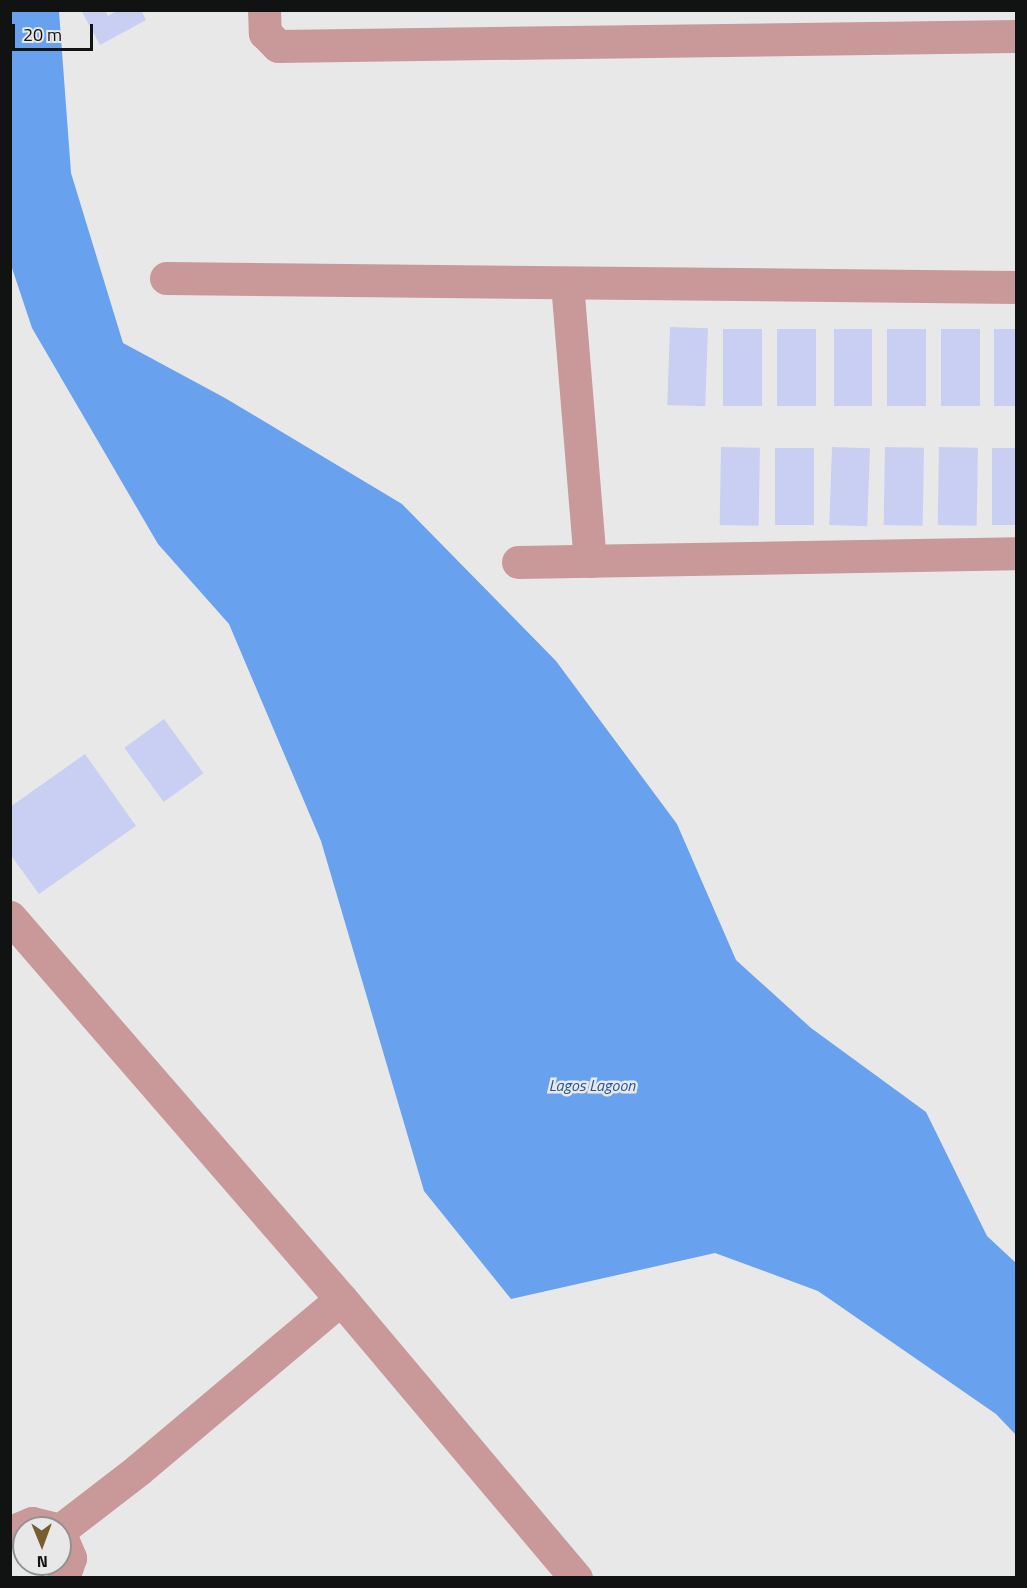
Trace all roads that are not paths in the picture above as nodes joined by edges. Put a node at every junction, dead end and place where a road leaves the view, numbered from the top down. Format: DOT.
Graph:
graph roads {
  1 [pos="264,10"];
  2 [pos="1017,36"];
  3 [pos="166,278"];
  4 [pos="567,283"];
  5 [pos="1017,287"];
  6 [pos="1017,554"];
  7 [pos="590,561"];
  8 [pos="518,562"];
  9 [pos="10,917"];
  10 [pos="341,1299"];
  11 [pos="72,1521"];
  12 [pos="576,1578"];
  1 -- 2 [label="street"];
  3 -- 4 [label="street"];
  4 -- 5 [label="street"];
  4 -- 7 [label="street"];
  6 -- 7 [label="street"];
  7 -- 8 [label="street"];
  9 -- 10 [label="street"];
  10 -- 11 [label="street"];
  10 -- 12 [label="street"];
}
